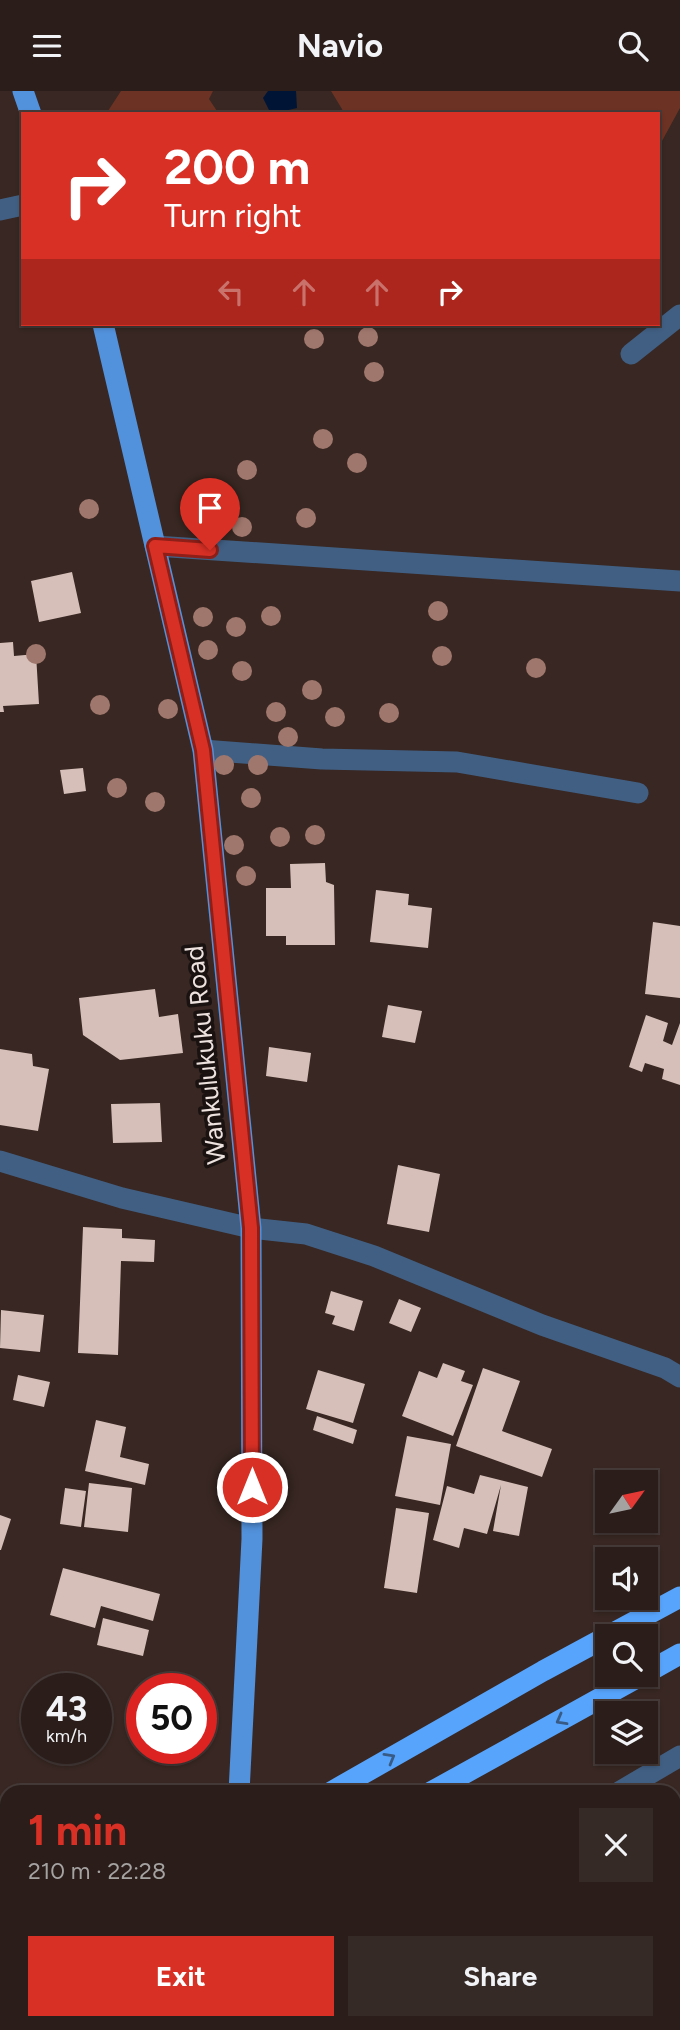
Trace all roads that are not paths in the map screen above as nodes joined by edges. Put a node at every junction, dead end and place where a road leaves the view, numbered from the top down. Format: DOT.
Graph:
graph roads {
  1 [pos="23,91"];
  2 [pos="30,112"];
  3 [pos="21,205"];
  4 [pos="0,210"];
  5 [pos="680,315"];
  6 [pos="103,326"];
  7 [pos="631,354"];
  8 [pos="155,546"];
  9 [pos="680,581"];
  10 [pos="203,750"];
  11 [pos="638,793"];
  12 [pos="0,1161"];
  13 [pos="251,1228"];
  14 [pos="680,1377"];
  15 [pos="680,1597"];
  16 [pos="680,1654"];
  17 [pos="658,1666"];
  18 [pos="621,1687"];
  19 [pos="680,1756"];
  20 [pos="239,1785"];
  21 [pos="343,1785"];
  22 [pos="444,1785"];
  23 [pos="631,1785"];
  1 -- 2 [label="main road"];
  3 -- 4 [label="street"];
  5 -- 7 [label="street"];
  6 -- 8 [label="main road, Wankulukuku Road"];
  8 -- 9 [label="street"];
  8 -- 10 [label="main road, Wankulukuku Road"];
  10 -- 11 [label="street"];
  10 -- 13 [label="main road, Wankulukuku Road"];
  12 -- 13 [label="street"];
  13 -- 14 [label="street"];
  13 -- 20 [label="main road, Wankulukuku Road"];
  21 -- 15 [label="highway, one-way"];
  16 -- 17 [label="highway"];
  18 -- 22 [label="highway, one-way"];
  19 -- 23 [label="street"];
}
